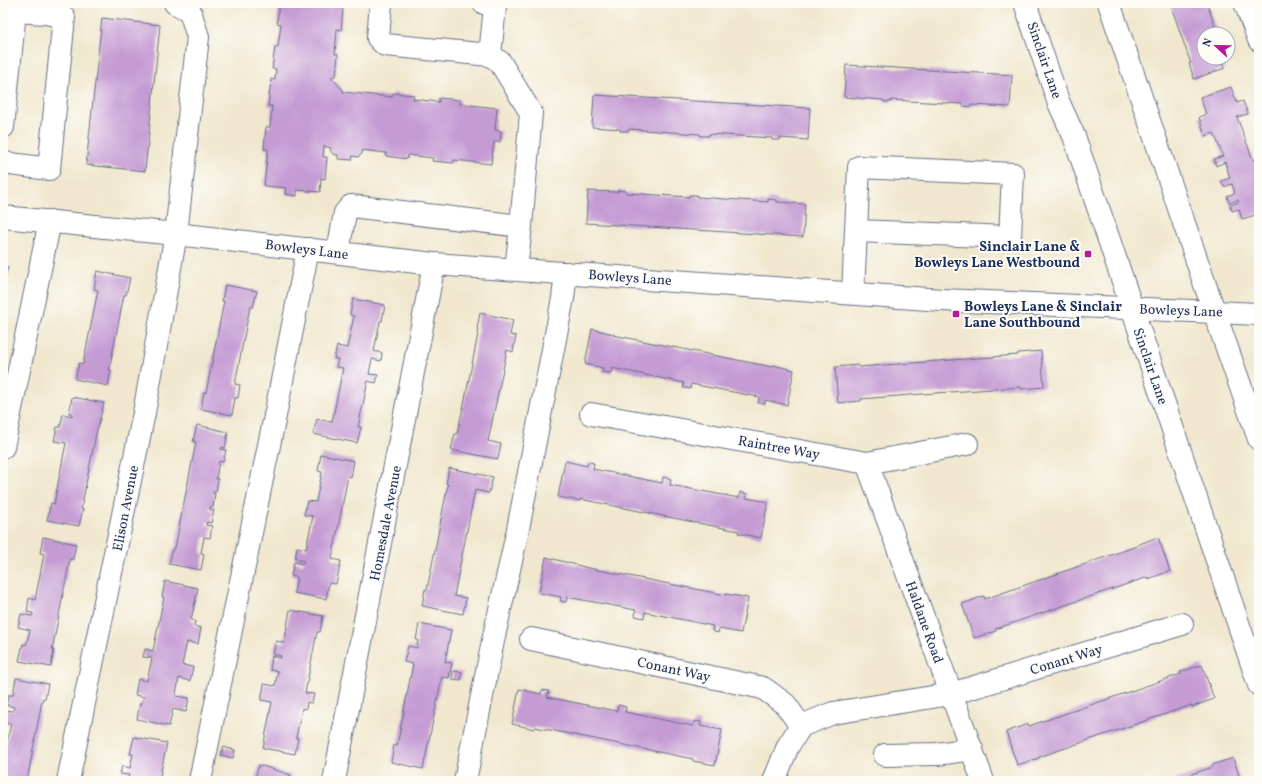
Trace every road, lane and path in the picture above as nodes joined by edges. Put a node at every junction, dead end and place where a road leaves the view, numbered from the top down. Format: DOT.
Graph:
graph roads {
  1 [pos="176,3"];
  2 [pos="381,3"];
  3 [pos="484,3"];
  4 [pos="1025,3"];
  5 [pos="1108,3"];
  6 [pos="1245,3"];
  7 [pos="46,8"];
  8 [pos="1259,40"];
  9 [pos="490,55"];
  10 [pos="3,127"];
  11 [pos="3,163"];
  12 [pos="3,217"];
  13 [pos="50,221"];
  14 [pos="521,226"];
  15 [pos="856,231"];
  16 [pos="176,234"];
  17 [pos="308,249"];
  18 [pos="338,252"];
  19 [pos="434,264"];
  20 [pos="516,270"];
  21 [pos="566,273"];
  22 [pos="853,293"];
  23 [pos="1131,308"];
  24 [pos="1214,311"];
  25 [pos="1259,314"];
  26 [pos="591,414"];
  27 [pos="1259,439"];
  28 [pos="967,444"];
  29 [pos="3,447"];
  30 [pos="867,463"];
  31 [pos="1182,624"];
  32 [pos="531,639"];
  33 [pos="1259,685"];
  34 [pos="951,694"];
  35 [pos="801,726"];
  36 [pos="972,749"];
  37 [pos="885,755"];
  38 [pos="68,781"];
  39 [pos="200,781"];
  40 [pos="334,781"];
  41 [pos="465,781"];
  42 [pos="774,781"];
  43 [pos="983,781"];
  1 -- 16 [label="street, Elison Avenue"];
  2 -- 9 [label="street"];
  3 -- 9 [label="street"];
  4 -- 23 [label="street, Sinclair Lane"];
  5 -- 24 [label="street"];
  6 -- 8 [label="street"];
  7 -- 10 [label="street"];
  7 -- 11 [label="street"];
  9 -- 14 [label="street"];
  12 -- 13 [label="street, Bowleys Lane"];
  13 -- 16 [label="street, Bowleys Lane"];
  13 -- 29 [label="street"];
  14 -- 18 [label="street"];
  14 -- 20 [label="street"];
  15 -- 15 [label="street"];
  15 -- 22 [label="street"];
  16 -- 17 [label="street, Bowleys Lane"];
  16 -- 38 [label="street, Elison Avenue"];
  17 -- 18 [label="street, Bowleys Lane"];
  17 -- 39 [label="street"];
  18 -- 19 [label="street, Bowleys Lane"];
  19 -- 20 [label="street, Bowleys Lane"];
  19 -- 40 [label="street, Homesdale Avenue"];
  20 -- 21 [label="street, Bowleys Lane"];
  21 -- 22 [label="street, Bowleys Lane"];
  21 -- 41 [label="street"];
  22 -- 23 [label="street, Bowleys Lane"];
  23 -- 24 [label="street, Bowleys Lane"];
  23 -- 33 [label="street, Sinclair Lane"];
  24 -- 25 [label="street, Bowleys Lane"];
  24 -- 27 [label="street"];
  26 -- 30 [label="street, Raintree Way"];
  28 -- 30 [label="street, Raintree Way"];
  30 -- 34 [label="street, Haldane Road"];
  31 -- 34 [label="street, Conant Way"];
  32 -- 35 [label="street, Conant Way"];
  34 -- 35 [label="street, Conant Way"];
  34 -- 36 [label="street, Haldane Road"];
  35 -- 42 [label="street"];
  36 -- 37 [label="street"];
  36 -- 43 [label="street, Haldane Road"];
}
